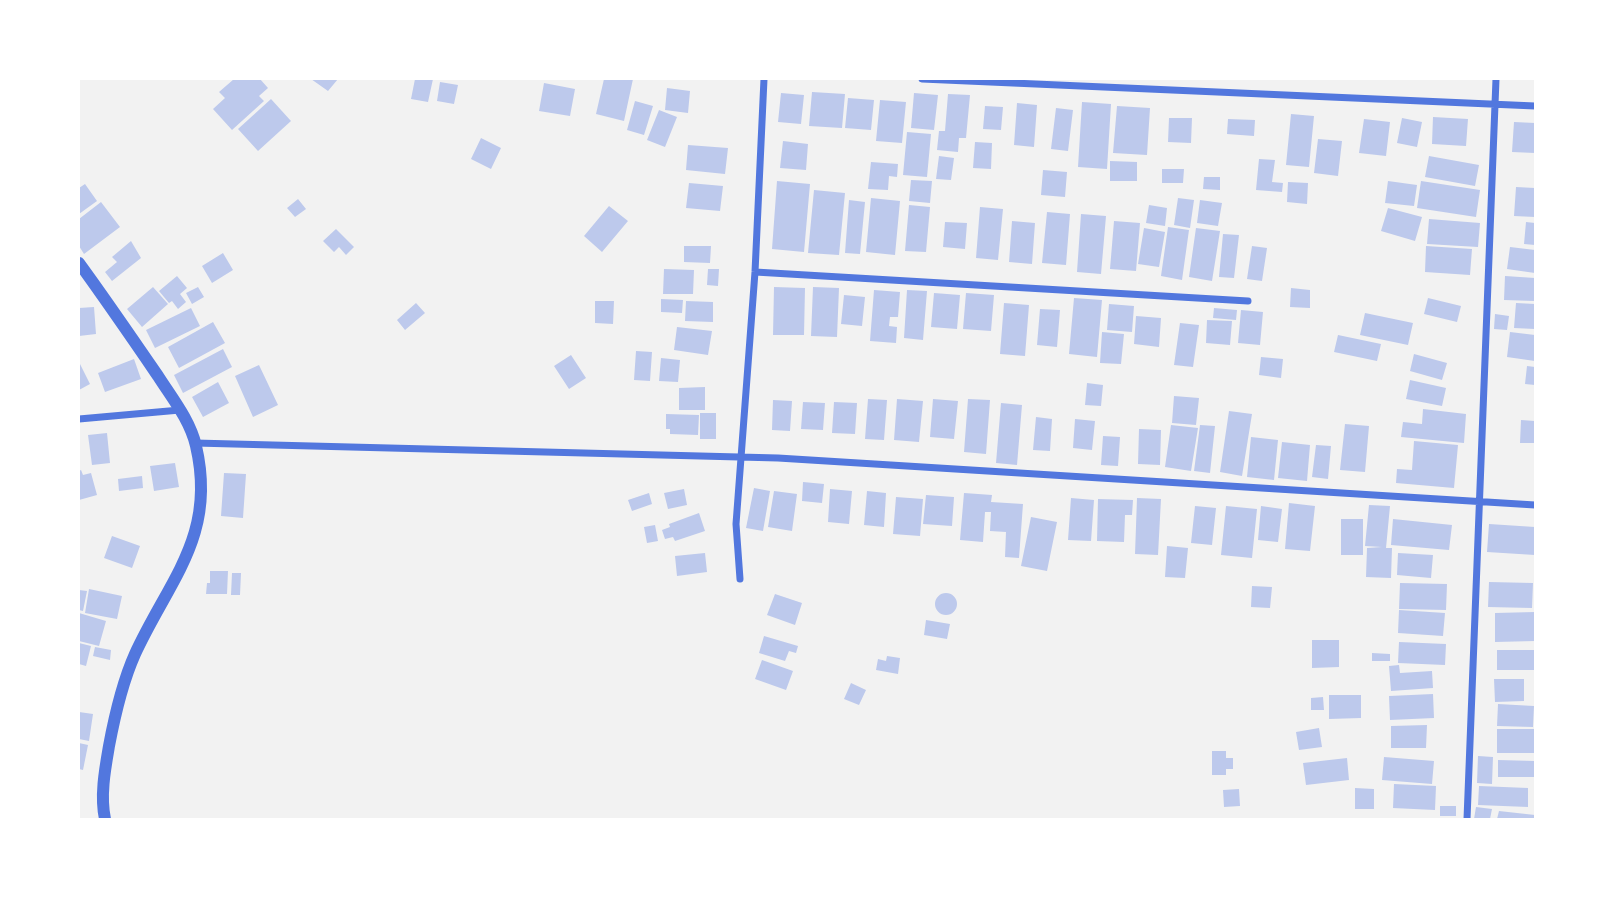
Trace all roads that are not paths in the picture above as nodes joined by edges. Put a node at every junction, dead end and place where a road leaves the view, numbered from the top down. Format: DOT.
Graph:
graph roads {
  1 [pos="764,79"];
  2 [pos="922,79"];
  3 [pos="1496,79"];
  4 [pos="1495,104"];
  5 [pos="1535,106"];
  6 [pos="79,263"];
  7 [pos="755,272"];
  8 [pos="1248,301"];
  9 [pos="180,410"];
  10 [pos="79,419"];
  11 [pos="195,443"];
  12 [pos="742,457"];
  13 [pos="1479,503"];
  14 [pos="1535,505"];
  15 [pos="740,579"];
  16 [pos="106,819"];
  17 [pos="1467,819"];
  1 -- 7 [label="street"];
  2 -- 4 [label="street"];
  3 -- 4 [label="street"];
  4 -- 5 [label="street"];
  4 -- 13 [label="street"];
  6 -- 9 [label="street"];
  7 -- 8 [label="street"];
  7 -- 12 [label="street"];
  9 -- 10 [label="street"];
  9 -- 11 [label="street"];
  11 -- 12 [label="street"];
  11 -- 16 [label="street"];
  12 -- 13 [label="street"];
  12 -- 15 [label="street"];
  13 -- 14 [label="street"];
  13 -- 17 [label="street"];
}
